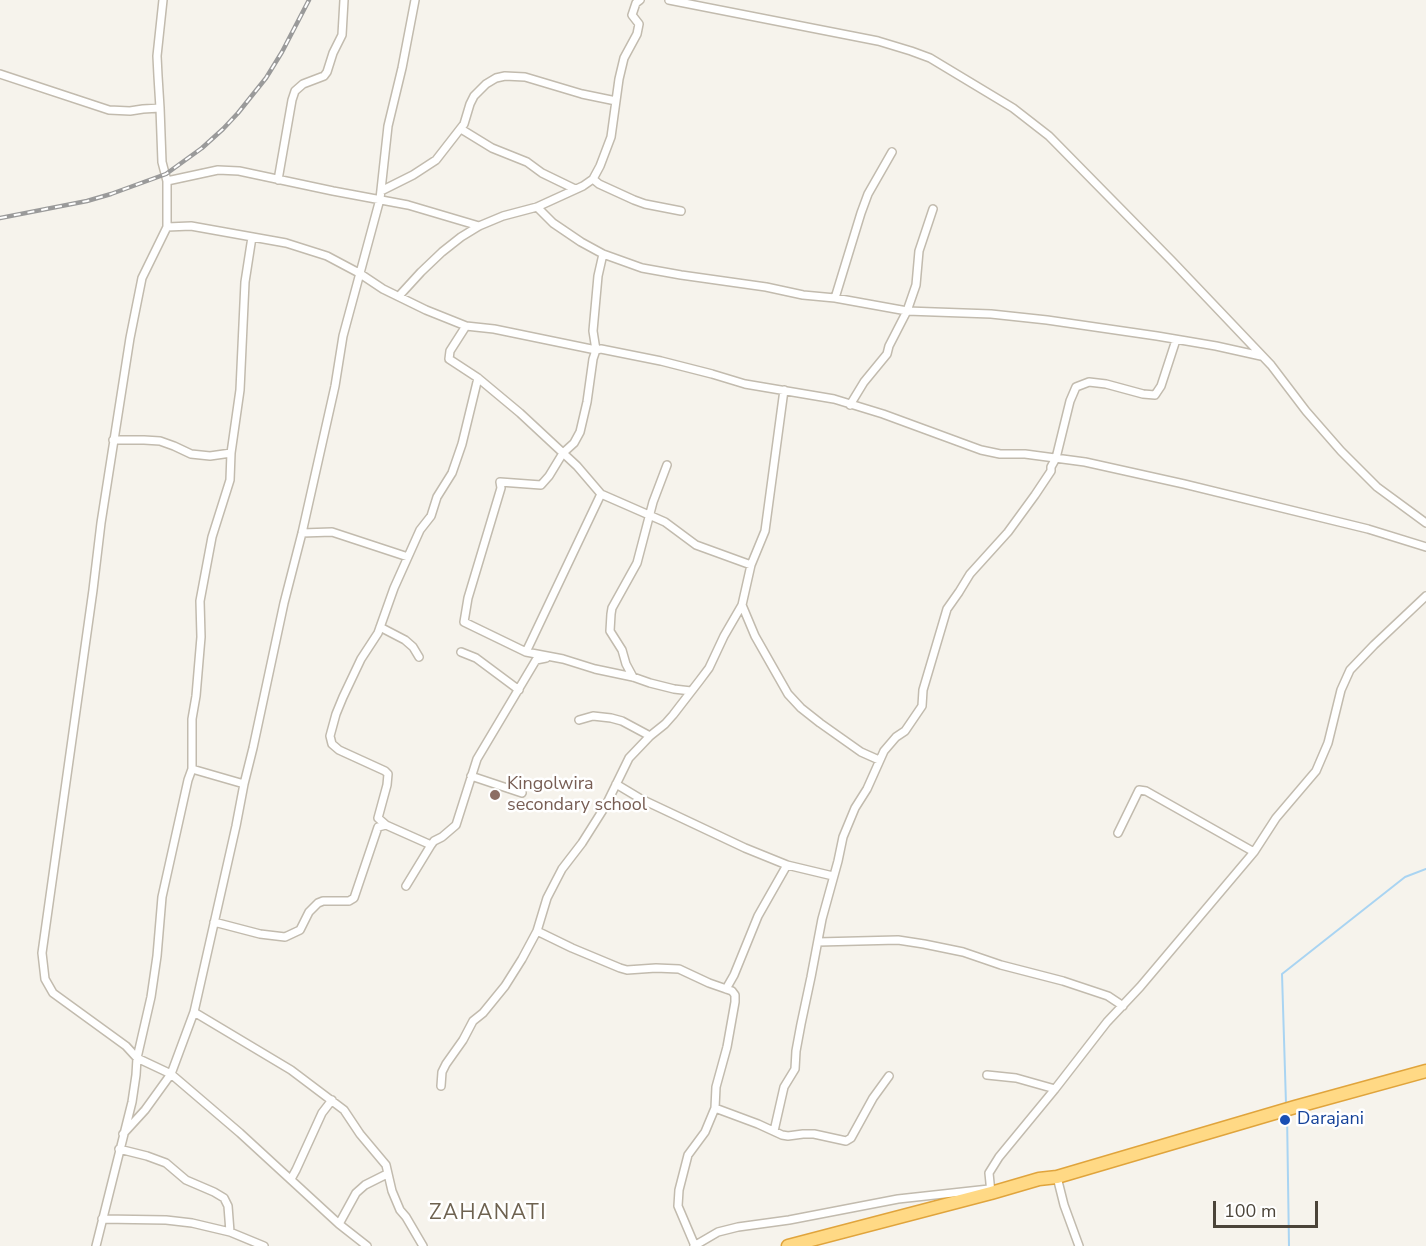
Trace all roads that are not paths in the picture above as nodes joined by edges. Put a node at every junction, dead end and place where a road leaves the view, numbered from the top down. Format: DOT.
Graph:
graph roads {
  1 [pos="163,0"];
  2 [pos="344,0"];
  3 [pos="414,0"];
  4 [pos="640,0"];
  5 [pos="669,0"];
  6 [pos="0,74"];
  7 [pos="616,101"];
  8 [pos="160,108"];
  9 [pos="461,129"];
  10 [pos="892,152"];
  11 [pos="593,179"];
  12 [pos="278,180"];
  13 [pos="166,181"];
  14 [pos="575,189"];
  15 [pos="381,191"];
  16 [pos="380,199"];
  17 [pos="537,207"];
  18 [pos="933,209"];
  19 [pos="681,212"];
  20 [pos="479,226"];
  21 [pos="167,227"];
  22 [pos="252,237"];
  23 [pos="603,254"];
  24 [pos="359,273"];
  25 [pos="399,296"];
  26 [pos="836,298"];
  27 [pos="908,311"];
  28 [pos="466,326"];
  29 [pos="1176,340"];
  30 [pos="596,350"];
  31 [pos="1261,356"];
  32 [pos="478,378"];
  33 [pos="784,390"];
  34 [pos="850,405"];
  35 [pos="113,440"];
  36 [pos="231,453"];
  37 [pos="563,453"];
  38 [pos="1056,458"];
  39 [pos="667,465"];
  40 [pos="601,494"];
  41 [pos="650,516"];
  42 [pos="1426,523"];
  43 [pos="302,533"];
  44 [pos="1426,547"];
  45 [pos="408,557"];
  46 [pos="751,565"];
  47 [pos="1426,596"];
  48 [pos="742,605"];
  49 [pos="380,627"];
  50 [pos="461,652"];
  51 [pos="526,652"];
  52 [pos="419,657"];
  53 [pos="548,657"];
  54 [pos="633,677"];
  55 [pos="519,690"];
  56 [pos="691,691"];
  57 [pos="579,720"];
  58 [pos="650,736"];
  59 [pos="879,760"];
  60 [pos="192,769"];
  61 [pos="471,776"];
  62 [pos="244,784"];
  63 [pos="616,784"];
  64 [pos="522,793"];
  65 [pos="386,825"];
  66 [pos="1118,833"];
  67 [pos="430,845"];
  68 [pos="1254,852"];
  69 [pos="787,865"];
  70 [pos="833,876"];
  71 [pos="406,886"];
  72 [pos="214,922"];
  73 [pos="537,931"];
  74 [pos="818,942"];
  75 [pos="726,989"];
  76 [pos="1123,1006"];
  77 [pos="194,1012"];
  78 [pos="137,1058"];
  79 [pos="1426,1071"];
  80 [pos="171,1074"];
  81 [pos="987,1074"];
  82 [pos="889,1076"];
  83 [pos="441,1086"];
  84 [pos="1055,1089"];
  85 [pos="332,1100"];
  86 [pos="715,1108"];
  87 [pos="774,1131"];
  88 [pos="123,1134"];
  89 [pos="119,1149"];
  90 [pos="387,1174"];
  91 [pos="1057,1177"];
  92 [pos="291,1179"];
  93 [pos="990,1191"];
  94 [pos="102,1219"];
  95 [pos="339,1224"];
  96 [pos="230,1232"];
  97 [pos="96,1246"];
  98 [pos="264,1246"];
  99 [pos="367,1246"];
  100 [pos="423,1246"];
  101 [pos="694,1246"];
  102 [pos="788,1246"];
  103 [pos="1079,1246"];
  1 -- 8 [label="street"];
  2 -- 12 [label="street"];
  3 -- 15 [label="street"];
  4 -- 7 [label="street"];
  5 -- 31 [label="street"];
  6 -- 8 [label="street"];
  7 -- 9 [label="street"];
  7 -- 11 [label="street"];
  8 -- 13 [label="street"];
  9 -- 14 [label="street"];
  9 -- 15 [label="street"];
  10 -- 26 [label="street"];
  11 -- 14 [label="street"];
  11 -- 19 [label="street"];
  12 -- 13 [label="street"];
  12 -- 16 [label="street"];
  13 -- 21 [label="street"];
  14 -- 17 [label="street"];
  15 -- 16 [label="street"];
  16 -- 20 [label="street"];
  16 -- 24 [label="street"];
  17 -- 20 [label="street"];
  17 -- 23 [label="street"];
  18 -- 27 [label="street"];
  20 -- 25 [label="street"];
  21 -- 22 [label="street"];
  21 -- 35 [label="street"];
  22 -- 24 [label="street"];
  22 -- 36 [label="street"];
  23 -- 26 [label="street"];
  23 -- 30 [label="street"];
  24 -- 25 [label="street"];
  24 -- 43 [label="street"];
  25 -- 28 [label="street"];
  26 -- 27 [label="street"];
  27 -- 29 [label="street"];
  27 -- 34 [label="street"];
  28 -- 30 [label="street"];
  28 -- 32 [label="street"];
  29 -- 31 [label="street"];
  29 -- 38 [label="street"];
  30 -- 33 [label="street"];
  30 -- 37 [label="street"];
  31 -- 42 [label="street"];
  32 -- 37 [label="street"];
  32 -- 45 [label="street"];
  33 -- 34 [label="street"];
  33 -- 46 [label="street"];
  34 -- 38 [label="street"];
  35 -- 36 [label="street"];
  35 -- 78 [label="street"];
  36 -- 60 [label="street"];
  37 -- 40 [label="street"];
  37 -- 51 [label="street"];
  38 -- 44 [label="street"];
  38 -- 59 [label="street"];
  39 -- 41 [label="street"];
  40 -- 41 [label="street"];
  40 -- 51 [label="street"];
  41 -- 46 [label="street"];
  41 -- 54 [label="street"];
  43 -- 45 [label="street"];
  43 -- 62 [label="street"];
  45 -- 49 [label="street"];
  46 -- 48 [label="street"];
  47 -- 68 [label="street"];
  48 -- 56 [label="street"];
  48 -- 59 [label="street"];
  49 -- 52 [label="street"];
  49 -- 65 [label="street"];
  50 -- 55 [label="street"];
  51 -- 53 [label="street"];
  53 -- 54 [label="street"];
  53 -- 55 [label="street"];
  54 -- 56 [label="street"];
  55 -- 61 [label="street"];
  56 -- 58 [label="street"];
  57 -- 58 [label="street"];
  58 -- 63 [label="street"];
  59 -- 70 [label="street"];
  60 -- 62 [label="street"];
  60 -- 78 [label="street"];
  61 -- 64 [label="street"];
  61 -- 67 [label="street"];
  62 -- 72 [label="street"];
  63 -- 69 [label="street"];
  63 -- 73 [label="street"];
  65 -- 67 [label="street"];
  65 -- 72 [label="street"];
  66 -- 68 [label="street"];
  67 -- 71 [label="street"];
  68 -- 76 [label="street"];
  69 -- 70 [label="street"];
  69 -- 75 [label="street"];
  70 -- 74 [label="street"];
  72 -- 77 [label="street"];
  73 -- 75 [label="street"];
  73 -- 83 [label="street"];
  74 -- 76 [label="street"];
  74 -- 87 [label="street"];
  75 -- 86 [label="street"];
  76 -- 84 [label="street"];
  77 -- 80 [label="street"];
  77 -- 85 [label="street"];
  78 -- 80 [label="street"];
  78 -- 88 [label="street"];
  79 -- 91 [label="highway"];
  80 -- 88 [label="street"];
  80 -- 92 [label="street"];
  81 -- 84 [label="street"];
  82 -- 87 [label="street"];
  84 -- 93 [label="street"];
  85 -- 90 [label="street"];
  85 -- 92 [label="street"];
  86 -- 87 [label="street"];
  86 -- 101 [label="street"];
  88 -- 89 [label="street"];
  89 -- 94 [label="street"];
  89 -- 96 [label="street"];
  90 -- 95 [label="street"];
  90 -- 100 [label="street"];
  91 -- 93 [label="highway"];
  91 -- 103 [label="street"];
  92 -- 95 [label="street"];
  93 -- 101 [label="street"];
  93 -- 102 [label="highway"];
  94 -- 96 [label="street"];
  94 -- 97 [label="street"];
  95 -- 99 [label="street"];
  96 -- 98 [label="street"];
}
